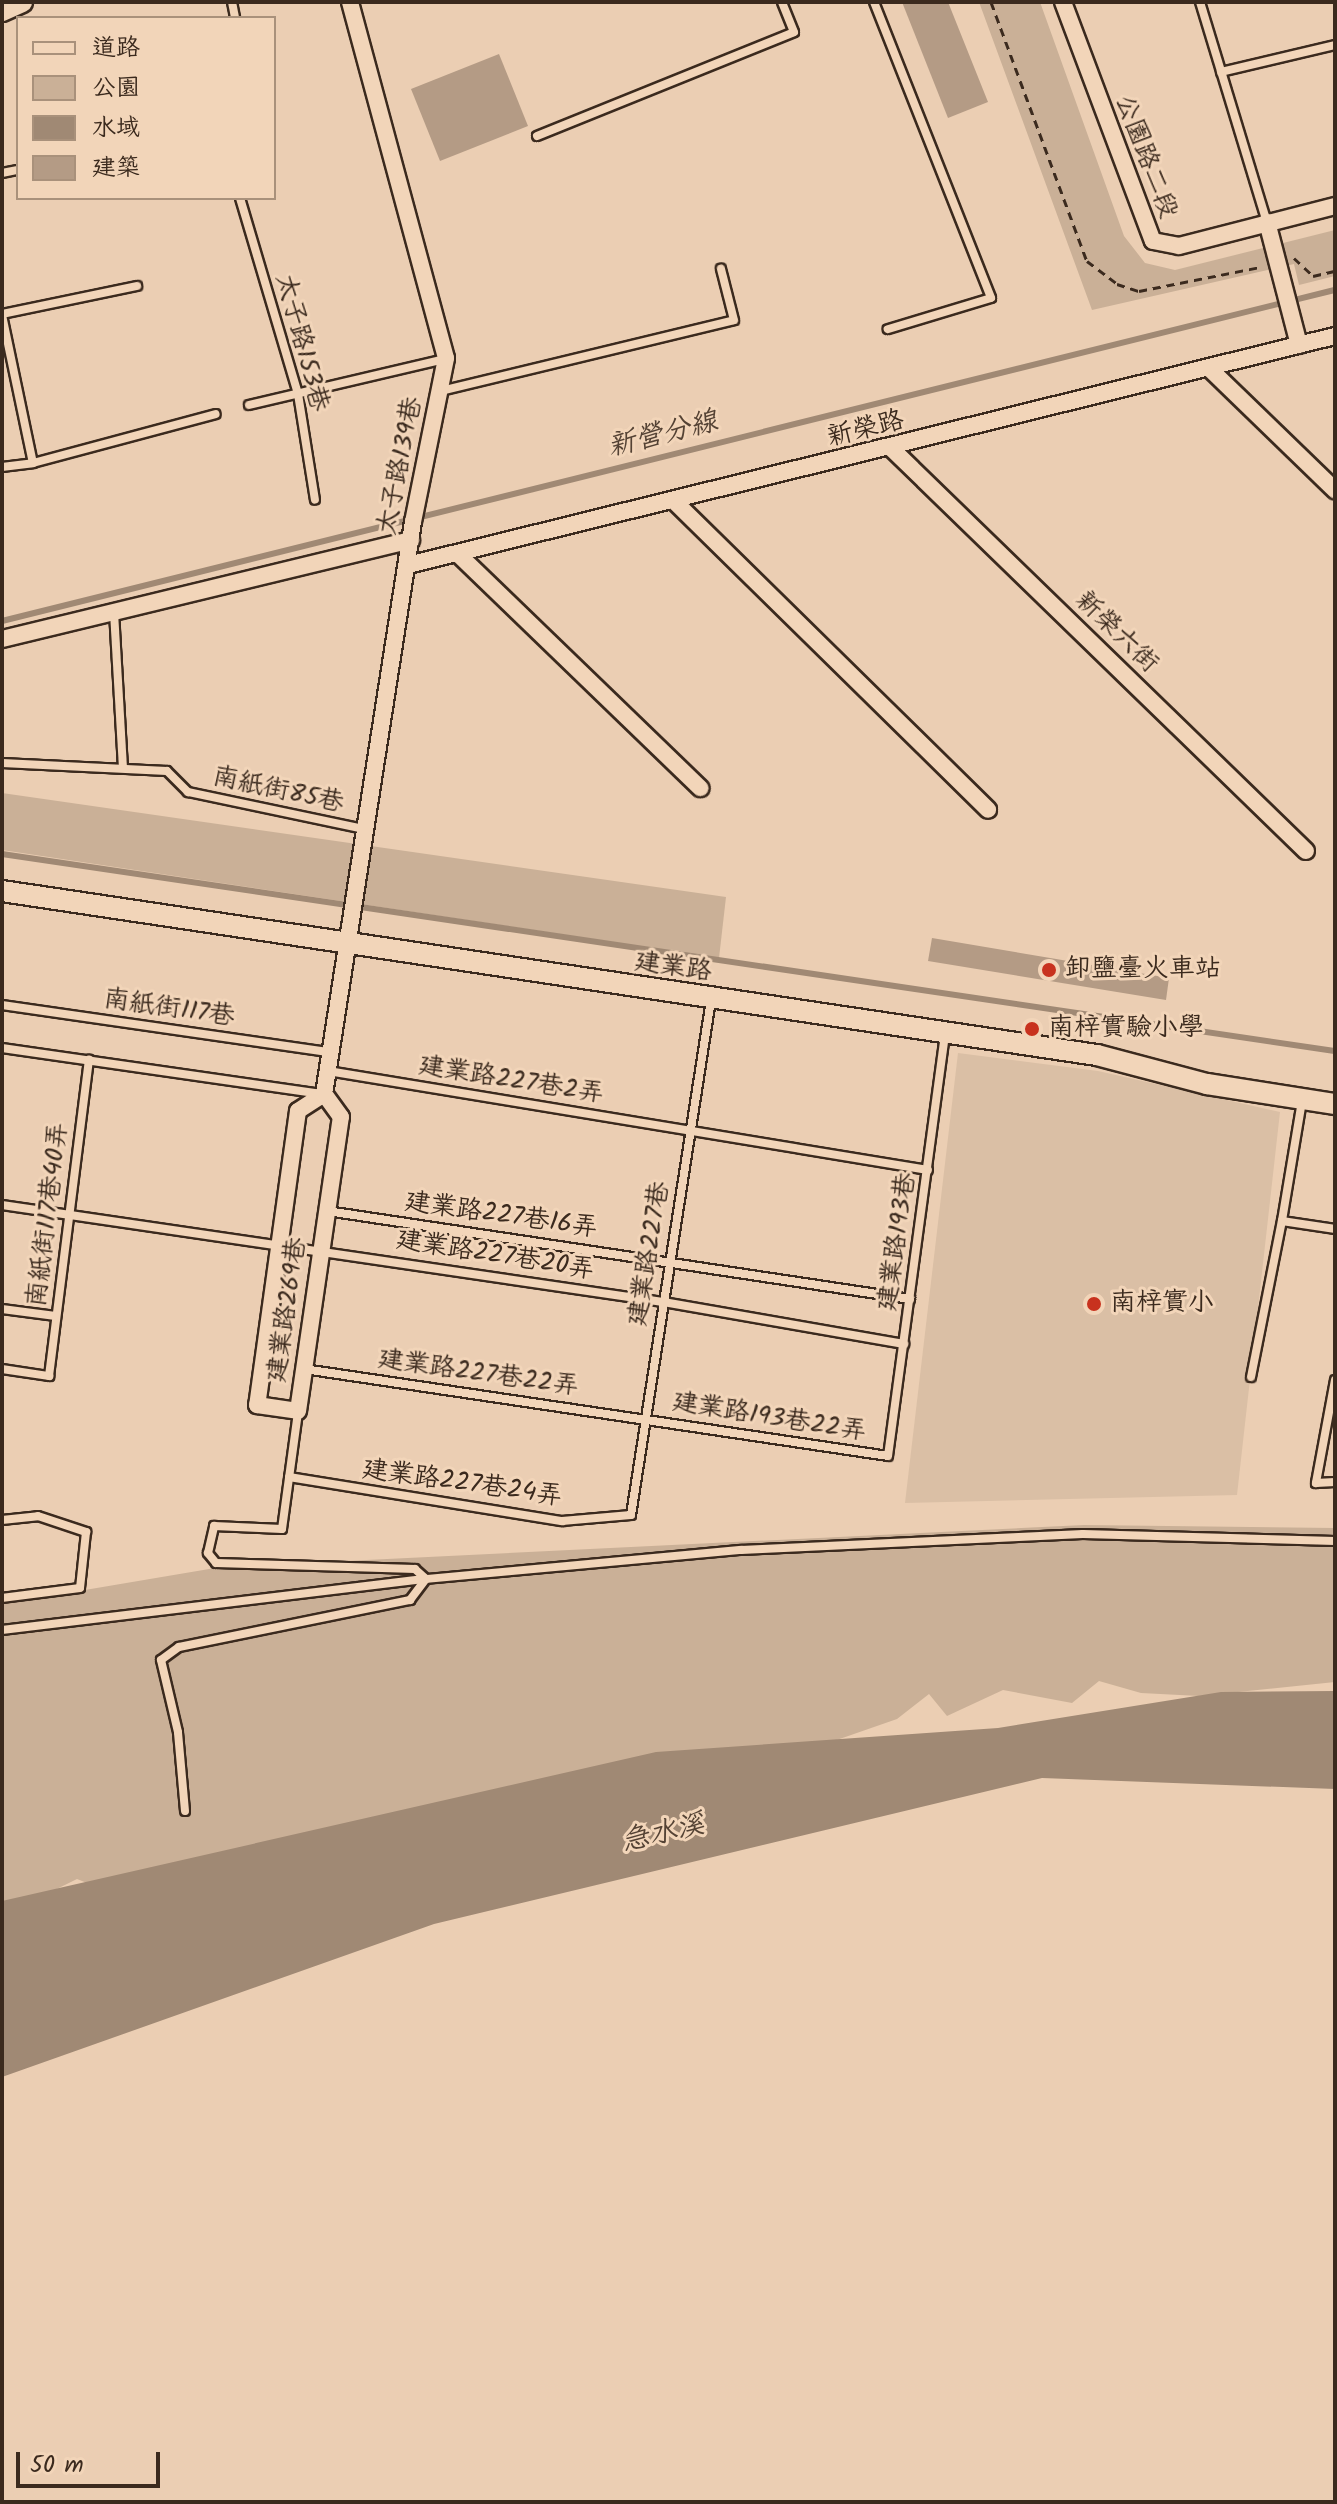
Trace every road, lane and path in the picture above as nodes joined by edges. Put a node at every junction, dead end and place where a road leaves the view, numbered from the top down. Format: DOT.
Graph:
graph roads {
  1 [pos="22,2"];
  2 [pos="350,2"];
  3 [pos="782,2"];
  4 [pos="874,2"];
  5 [pos="991,2"];
  6 [pos="1063,2"];
  7 [pos="1200,2"];
  8 [pos="2,11"];
  9 [pos="1335,45"];
  10 [pos="1221,72"];
  11 [pos="537,136"];
  12 [pos="241,200"];
  13 [pos="1335,206"];
  14 [pos="1267,222"];
  15 [pos="1294,258"];
  16 [pos="1268,265"];
  17 [pos="721,269"];
  18 [pos="1335,271"];
  19 [pos="137,286"];
  20 [pos="2,315"];
  21 [pos="888,329"];
  22 [pos="1335,336"];
  23 [pos="1299,345"];
  24 [pos="446,358"];
  25 [pos="1211,370"];
  26 [pos="440,391"];
  27 [pos="298,394"];
  28 [pos="249,405"];
  29 [pos="216,414"];
  30 [pos="892,449"];
  31 [pos="33,463"];
  32 [pos="2,467"];
  33 [pos="1335,490"];
  34 [pos="315,500"];
  35 [pos="675,502"];
  36 [pos="411,540"];
  37 [pos="458,554"];
  38 [pos="408,565"];
  39 [pos="114,612"];
  40 [pos="2,639"];
  41 [pos="2,763"];
  42 [pos="123,766"];
  43 [pos="700,788"];
  44 [pos="988,810"];
  45 [pos="364,829"];
  46 [pos="1306,851"];
  47 [pos="2,891"];
  48 [pos="345,946"];
  49 [pos="711,1000"];
  50 [pos="2,1005"];
  51 [pos="946,1034"];
  52 [pos="2,1048"];
  53 [pos="330,1052"];
  54 [pos="89,1060"];
  55 [pos="328,1071"];
  56 [pos="324,1094"];
  57 [pos="1302,1100"];
  58 [pos="1335,1104"];
  59 [pos="688,1131"];
  60 [pos="928,1170"];
  61 [pos="2,1205"];
  62 [pos="327,1211"];
  63 [pos="69,1214"];
  64 [pos="1282,1221"];
  65 [pos="1335,1229"];
  66 [pos="280,1244"];
  67 [pos="322,1250"];
  68 [pos="669,1260"];
  69 [pos="910,1299"];
  70 [pos="663,1302"];
  71 [pos="2,1309"];
  72 [pos="56,1316"];
  73 [pos="904,1344"];
  74 [pos="2,1369"];
  75 [pos="304,1369"];
  76 [pos="1251,1377"];
  77 [pos="1335,1380"];
  78 [pos="298,1411"];
  79 [pos="645,1419"];
  80 [pos="888,1456"];
  81 [pos="289,1477"];
  82 [pos="1335,1482"];
  83 [pos="631,1515"];
  84 [pos="2,1520"];
  85 [pos="1335,1541"];
  86 [pos="426,1579"];
  87 [pos="2,1598"];
  88 [pos="2,1630"];
  89 [pos="185,1811"];
  1 -- 8 [label="street"];
  2 -- 24 [label="street, 太子路139巷"];
  3 -- 11 [label="lane"];
  4 -- 21 [label="lane"];
  5 -- 16 [label="path"];
  6 -- 14 [label="street, 公園路二段"];
  7 -- 10 [label="lane"];
  9 -- 10 [label="lane"];
  10 -- 14 [label="lane"];
  12 -- 27 [label="lane, 太子路153巷"];
  13 -- 14 [label="street, 公園路二段"];
  14 -- 16 [label="street"];
  15 -- 18 [label="path"];
  16 -- 23 [label="street"];
  17 -- 26 [label="lane"];
  19 -- 20 [label="lane"];
  20 -- 31 [label="lane"];
  22 -- 23 [label="street, 新榮路"];
  23 -- 25 [label="street, 新榮路"];
  24 -- 26 [label="street, 太子路139巷"];
  24 -- 27 [label="lane"];
  25 -- 30 [label="street, 新榮路"];
  25 -- 33 [label="street"];
  26 -- 36 [label="street, 太子路139巷"];
  27 -- 28 [label="lane"];
  27 -- 34 [label="lane, 太子路153巷"];
  29 -- 31 [label="lane"];
  30 -- 35 [label="street, 新榮路"];
  30 -- 46 [label="street, 新榮六街"];
  31 -- 32 [label="lane"];
  35 -- 37 [label="street, 新榮路"];
  35 -- 44 [label="street"];
  36 -- 38 [label="street, 太子路139巷"];
  36 -- 39 [label="street"];
  37 -- 38 [label="street, 新榮路"];
  37 -- 43 [label="street"];
  38 -- 45 [label="street, 太子路139巷"];
  39 -- 40 [label="street"];
  39 -- 42 [label="lane"];
  41 -- 42 [label="lane, 南紙街85巷"];
  42 -- 45 [label="lane, 南紙街85巷"];
  45 -- 48 [label="street, 太子路139巷"];
  47 -- 48 [label="street, 建業路"];
  48 -- 49 [label="street, 建業路"];
  48 -- 53 [label="street"];
  49 -- 51 [label="street, 建業路"];
  49 -- 59 [label="lane, 建業路227巷"];
  50 -- 53 [label="lane, 南紙街117巷"];
  51 -- 57 [label="street, 建業路"];
  51 -- 60 [label="lane, 建業路193巷"];
  52 -- 54 [label="lane"];
  53 -- 55 [label="street"];
  54 -- 56 [label="lane"];
  54 -- 63 [label="lane, 南紙街117巷40弄"];
  55 -- 56 [label="street"];
  55 -- 59 [label="lane, 建業路227巷2弄"];
  56 -- 62 [label="street, 建業路269巷"];
  56 -- 66 [label="street, 建業路269巷"];
  57 -- 58 [label="street, 建業路"];
  57 -- 64 [label="lane"];
  59 -- 60 [label="lane, 建業路227巷2弄"];
  59 -- 68 [label="lane, 建業路227巷"];
  60 -- 69 [label="lane, 建業路193巷"];
  61 -- 63 [label="lane, 建業路227巷20弄"];
  62 -- 67 [label="street, 建業路269巷"];
  62 -- 68 [label="lane, 建業路227巷16弄"];
  63 -- 66 [label="lane, 建業路227巷20弄"];
  63 -- 72 [label="lane, 南紙街117巷40弄"];
  64 -- 65 [label="lane"];
  64 -- 76 [label="lane"];
  66 -- 67 [label="lane, 建業路227巷20弄"];
  66 -- 78 [label="street, 建業路269巷"];
  67 -- 70 [label="lane, 建業路227巷20弄"];
  67 -- 75 [label="street, 建業路269巷"];
  68 -- 69 [label="lane, 建業路227巷16弄"];
  68 -- 70 [label="lane, 建業路227巷"];
  69 -- 73 [label="lane, 建業路193巷"];
  70 -- 73 [label="lane, 建業路227巷20弄"];
  70 -- 79 [label="lane, 建業路227巷"];
  71 -- 72 [label="lane"];
  72 -- 74 [label="lane, 南紙街117巷40弄"];
  73 -- 80 [label="lane, 建業路193巷"];
  75 -- 78 [label="street, 建業路269巷"];
  75 -- 79 [label="lane, 建業路227巷22弄"];
  77 -- 82 [label="lane"];
  78 -- 81 [label="lane"];
  79 -- 80 [label="lane, 建業路193巷22弄"];
  79 -- 83 [label="lane, 建業路227巷"];
  81 -- 83 [label="lane, 建業路227巷24弄"];
  81 -- 86 [label="lane"];
  84 -- 87 [label="lane"];
  85 -- 86 [label="lane"];
  86 -- 88 [label="lane"];
  86 -- 89 [label="lane"];
}
